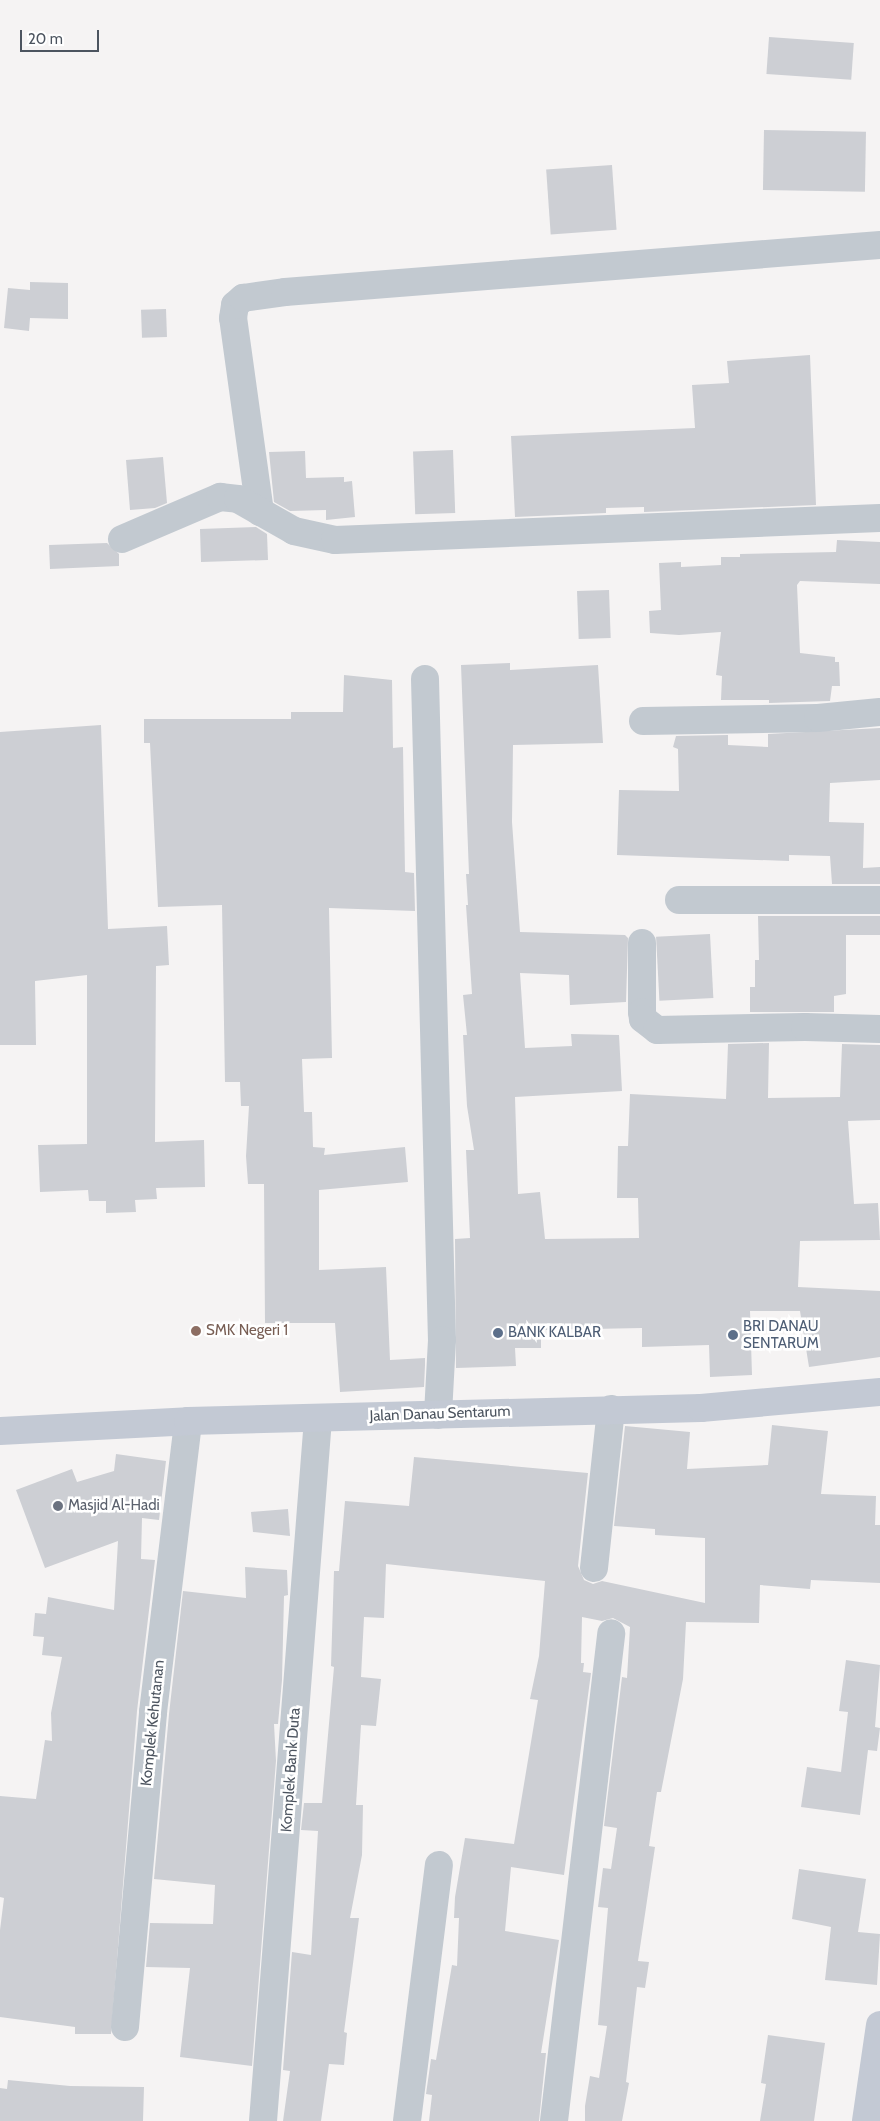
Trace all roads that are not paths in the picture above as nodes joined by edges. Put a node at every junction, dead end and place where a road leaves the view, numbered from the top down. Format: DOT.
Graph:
graph roads {
  1 [pos="880,245"];
  2 [pos="260,512"];
  3 [pos="880,518"];
  4 [pos="122,539"];
  5 [pos="426,679"];
  6 [pos="880,712"];
  7 [pos="643,721"];
  8 [pos="679,900"];
  9 [pos="880,900"];
  10 [pos="642,943"];
  11 [pos="880,1029"];
  12 [pos="880,1392"];
  13 [pos="611,1409"];
  14 [pos="438,1415"];
  15 [pos="318,1419"];
  16 [pos="188,1421"];
  17 [pos="0,1431"];
  18 [pos="594,1568"];
  19 [pos="611,1633"];
  20 [pos="439,1865"];
  21 [pos="880,2025"];
  22 [pos="125,2026"];
  23 [pos="263,2121"];
  24 [pos="407,2121"];
  25 [pos="554,2121"];
  26 [pos="866,2121"];
  1 -- 2 [label="street"];
  2 -- 3 [label="street"];
  2 -- 4 [label="street"];
  5 -- 14 [label="street"];
  6 -- 7 [label="street"];
  8 -- 9 [label="street"];
  10 -- 11 [label="street"];
  12 -- 13 [label="street, Jalan Danau Sentarum"];
  13 -- 14 [label="street, Jalan Danau Sentarum"];
  13 -- 18 [label="street"];
  14 -- 15 [label="street, Jalan Danau Sentarum"];
  15 -- 16 [label="street, Jalan Danau Sentarum"];
  15 -- 23 [label="street, Komplek Bank Duta"];
  16 -- 17 [label="street, Jalan Danau Sentarum"];
  16 -- 22 [label="street, Komplek Kehutanan"];
  19 -- 25 [label="street"];
  20 -- 24 [label="street"];
  21 -- 26 [label="street"];
}
